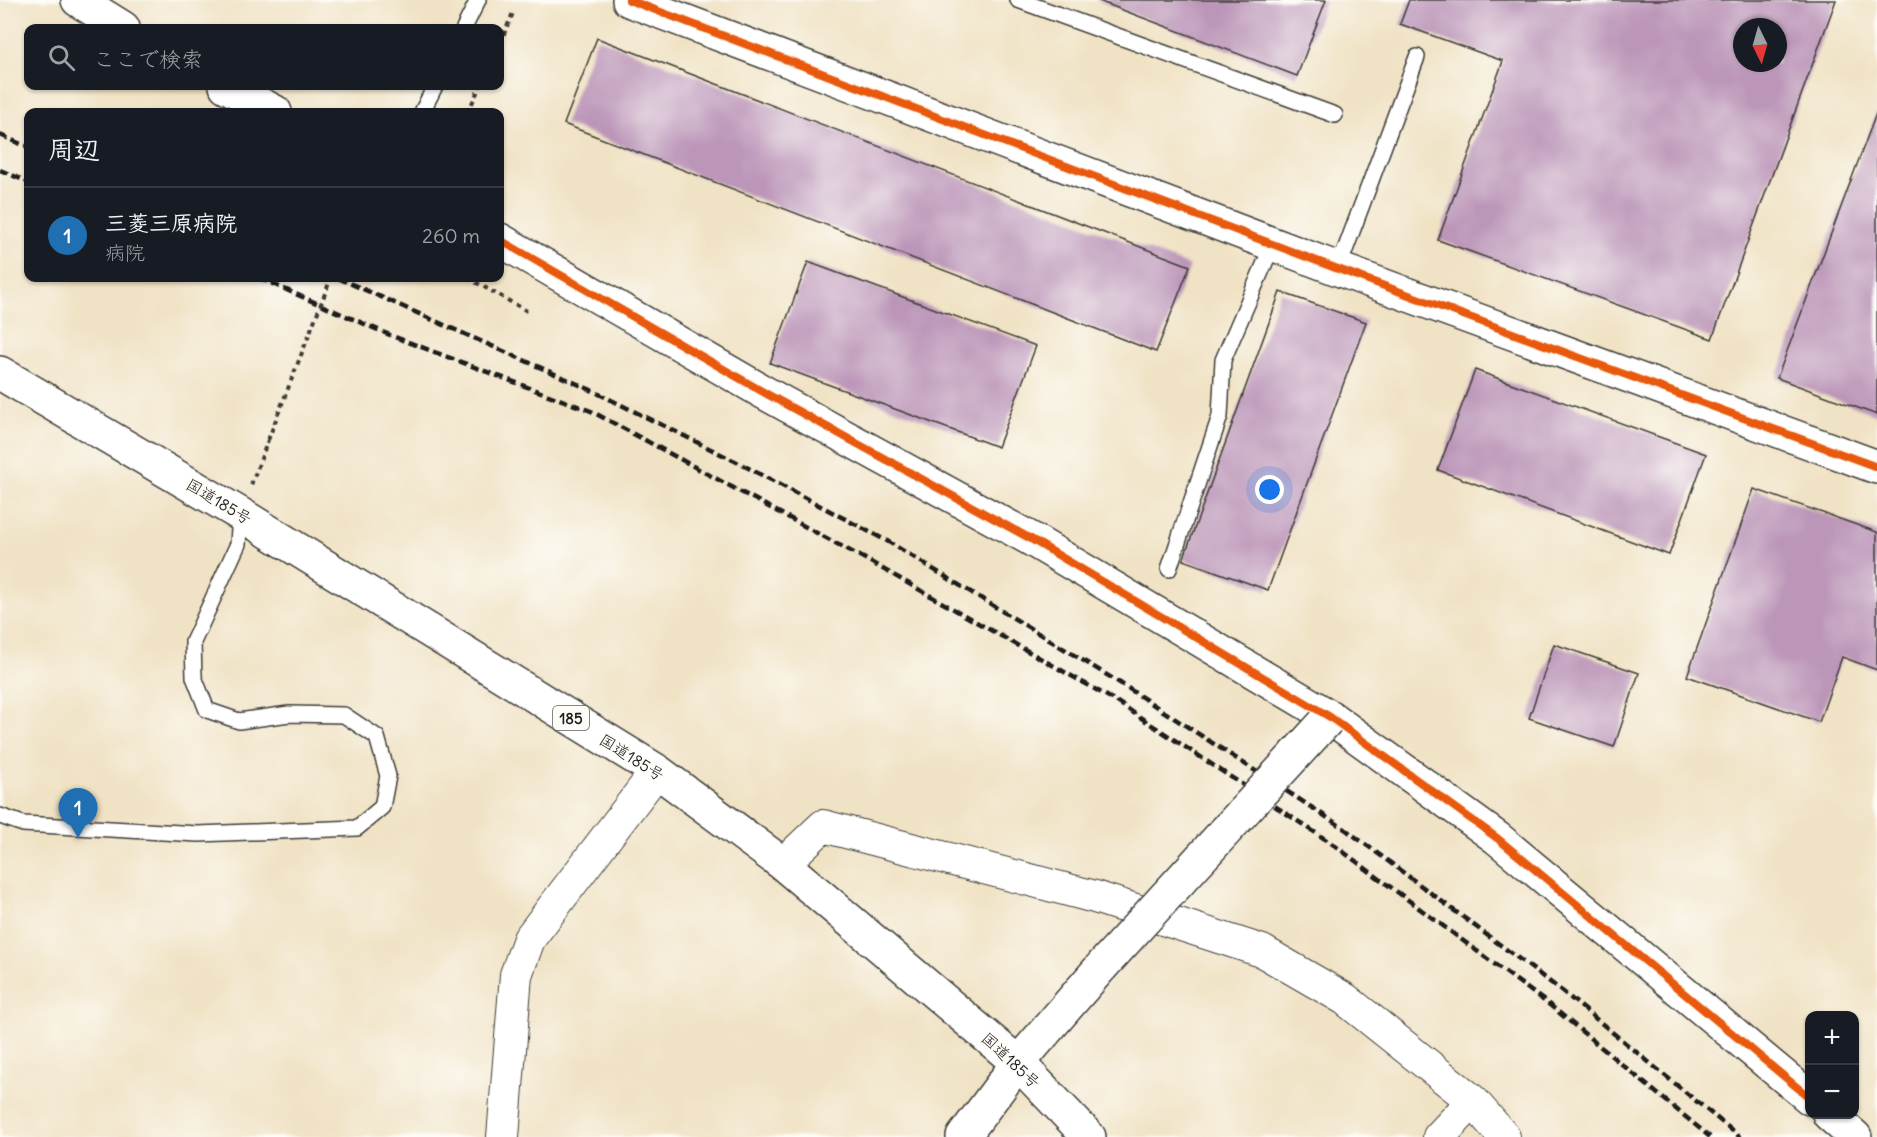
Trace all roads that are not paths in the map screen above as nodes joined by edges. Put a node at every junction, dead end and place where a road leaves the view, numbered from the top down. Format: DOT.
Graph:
graph roads {
  1 [pos="78,0"];
  2 [pos="478,0"];
  3 [pos="629,0"];
  4 [pos="1018,0"];
  5 [pos="117,24"];
  6 [pos="466,24"];
  7 [pos="1417,57"];
  8 [pos="234,90"];
  9 [pos="433,90"];
  10 [pos="267,108"];
  11 [pos="424,108"];
  12 [pos="1335,116"];
  13 [pos="504,242"];
  14 [pos="1273,244"];
  15 [pos="1338,269"];
  16 [pos="0,373"];
  17 [pos="1877,467"];
  18 [pos="240,514"];
  19 [pos="1169,569"];
  20 [pos="1329,717"];
  21 [pos="657,771"];
  22 [pos="0,816"];
  23 [pos="783,864"];
  24 [pos="1018,1063"];
  25 [pos="1805,1094"];
  26 [pos="1473,1101"];
  27 [pos="1835,1119"];
  28 [pos="503,1137"];
  29 [pos="963,1137"];
  30 [pos="1089,1137"];
  31 [pos="1439,1137"];
  32 [pos="1504,1137"];
  33 [pos="1855,1137"];
  1 -- 5 [label="main road"];
  2 -- 6 [label="lane"];
  3 -- 14 [label="main road"];
  4 -- 12 [label="lane"];
  7 -- 15 [label="lane"];
  8 -- 10 [label="main road"];
  9 -- 11 [label="lane"];
  13 -- 20 [label="main road"];
  14 -- 15 [label="main road"];
  14 -- 19 [label="lane"];
  15 -- 17 [label="main road"];
  16 -- 18 [label="main road, 国道185号 / 185"];
  18 -- 21 [label="main road, 国道185号 / 185"];
  18 -- 22 [label="lane"];
  20 -- 24 [label="main road, bridge"];
  20 -- 25 [label="main road"];
  21 -- 23 [label="main road, 国道185号 / 185"];
  21 -- 28 [label="street"];
  23 -- 24 [label="main road, 国道185号 / 185"];
  23 -- 26 [label="street"];
  24 -- 29 [label="main road"];
  24 -- 30 [label="main road, 国道185号 / 185"];
  26 -- 31 [label="street"];
  26 -- 32 [label="street"];
  27 -- 33 [label="main road"];
}
